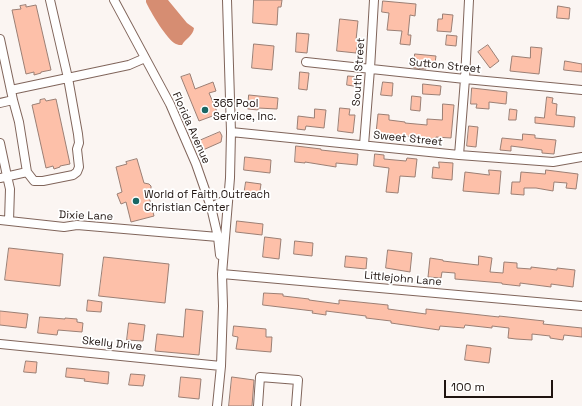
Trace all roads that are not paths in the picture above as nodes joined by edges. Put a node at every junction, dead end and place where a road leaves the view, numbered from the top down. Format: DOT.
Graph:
graph roads {
  1 [pos="50,0"];
  2 [pos="114,0"];
  3 [pos="227,0"];
  4 [pos="374,0"];
  5 [pos="469,0"];
  6 [pos="0,39"];
  7 [pos="145,58"];
  8 [pos="306,62"];
  9 [pos="370,69"];
  10 [pos="68,78"];
  11 [pos="465,79"];
  12 [pos="11,90"];
  13 [pos="582,90"];
  14 [pos="13,100"];
  15 [pos="0,103"];
  16 [pos="231,132"];
  17 [pos="0,143"];
  18 [pos="364,145"];
  19 [pos="459,155"];
  20 [pos="582,157"];
  21 [pos="27,172"];
  22 [pos="3,177"];
  23 [pos="230,189"];
  24 [pos="211,207"];
  25 [pos="0,220"];
  26 [pos="9,221"];
  27 [pos="218,237"];
  28 [pos="222,274"];
  29 [pos="582,306"];
  30 [pos="0,344"];
  31 [pos="221,366"];
  32 [pos="217,406"];
  33 [pos="258,406"];
  34 [pos="296,406"];
  1 -- 10 [label="street"];
  2 -- 7 [label="street, Florida Avenue"];
  3 -- 16 [label="street"];
  4 -- 9 [label="street, South Street"];
  5 -- 11 [label="street"];
  6 -- 12 [label="street"];
  7 -- 10 [label="street"];
  7 -- 24 [label="street, Florida Avenue"];
  8 -- 9 [label="street, Sutton Street"];
  9 -- 11 [label="street, Sutton Street"];
  9 -- 18 [label="street, South Street"];
  10 -- 12 [label="street"];
  10 -- 21 [label="street"];
  11 -- 13 [label="street, Sutton Street"];
  11 -- 19 [label="street"];
  12 -- 14 [label="street"];
  14 -- 15 [label="street"];
  14 -- 21 [label="street"];
  16 -- 18 [label="street, Sweet Street"];
  16 -- 23 [label="street"];
  17 -- 22 [label="street"];
  18 -- 19 [label="street, Sweet Street"];
  19 -- 20 [label="street, Sweet Street"];
  21 -- 22 [label="street"];
  22 -- 26 [label="street"];
  23 -- 24 [label="street"];
  23 -- 28 [label="street"];
  24 -- 27 [label="street, Florida Avenue"];
  25 -- 26 [label="street, Dixie Lane"];
  26 -- 27 [label="street, Dixie Lane"];
  27 -- 28 [label="street, Florida Avenue"];
  28 -- 29 [label="street, Littlejohn Lane"];
  28 -- 31 [label="street"];
  30 -- 31 [label="street, Skelly Drive"];
  31 -- 32 [label="street"];
  33 -- 34 [label="street"];
}
